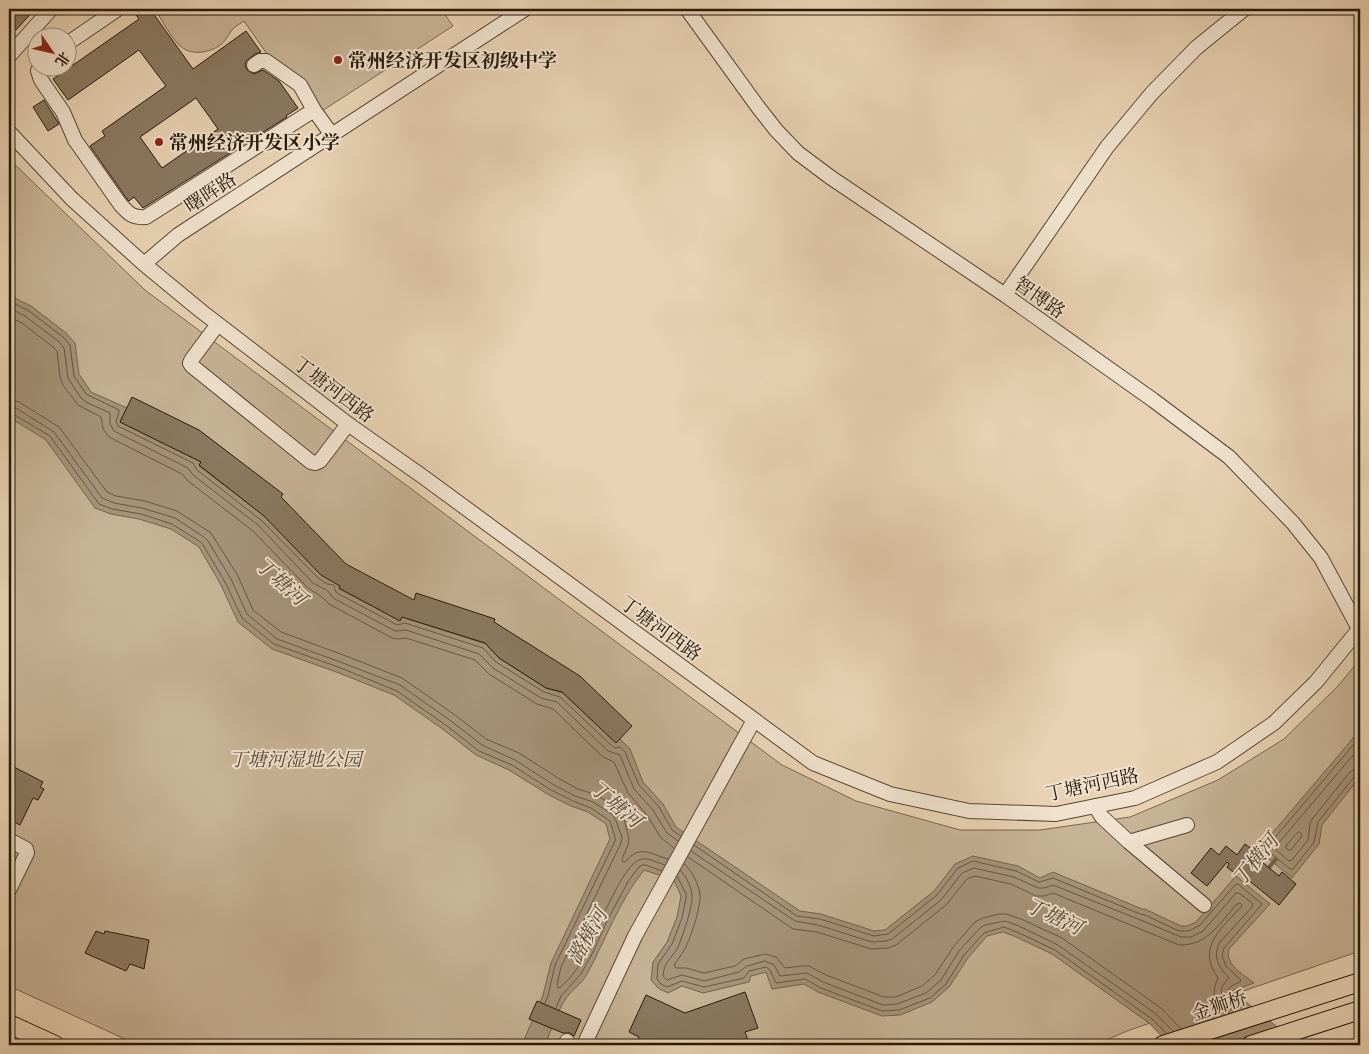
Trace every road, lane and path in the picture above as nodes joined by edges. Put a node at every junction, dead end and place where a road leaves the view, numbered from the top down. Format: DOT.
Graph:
graph roads {
  1 [pos="51,9"];
  2 [pos="118,9"];
  3 [pos="687,9"];
  4 [pos="1244,9"];
  5 [pos="516,11"];
  6 [pos="78,36"];
  7 [pos="14,41"];
  8 [pos="9,56"];
  9 [pos="254,65"];
  10 [pos="41,78"];
  11 [pos="314,110"];
  12 [pos="9,132"];
  13 [pos="332,135"];
  14 [pos="144,264"];
  15 [pos="1005,295"];
  16 [pos="218,324"];
  17 [pos="348,424"];
  18 [pos="1360,628"];
  19 [pos="754,720"];
  20 [pos="1095,806"];
  21 [pos="1187,825"];
  22 [pos="9,840"];
  23 [pos="1129,842"];
  24 [pos="9,890"];
  25 [pos="1204,905"];
  26 [pos="1360,982"];
  27 [pos="1360,1010"];
  28 [pos="9,1024"];
  29 [pos="55,1045"];
  30 [pos="584,1045"];
  31 [pos="1163,1045"];
  32 [pos="1251,1045"];
  1 -- 7 [label="street"];
  2 -- 6 [label="street"];
  3 -- 15 [label="street, 智博路"];
  4 -- 15 [label="street"];
  5 -- 13 [label="street, 曙晖路"];
  7 -- 8 [label="street"];
  9 -- 11 [label="street"];
  10 -- 11 [label="street"];
  11 -- 13 [label="street"];
  12 -- 14 [label="street, 丁塘河西路"];
  13 -- 14 [label="street, 曙晖路"];
  14 -- 16 [label="street, 丁塘河西路"];
  15 -- 18 [label="street, 智博路"];
  16 -- 17 [label="street, 丁塘河西路"];
  16 -- 17 [label="street"];
  17 -- 19 [label="street, 丁塘河西路"];
  18 -- 20 [label="street, 丁塘河西路"];
  19 -- 20 [label="street, 丁塘河西路"];
  19 -- 30 [label="street"];
  20 -- 23 [label="street"];
  21 -- 23 [label="street"];
  22 -- 24 [label="street"];
  23 -- 25 [label="street"];
  26 -- 31 [label="main road, 金狮桥"];
  27 -- 32 [label="main road"];
  28 -- 29 [label="main road"];
}
